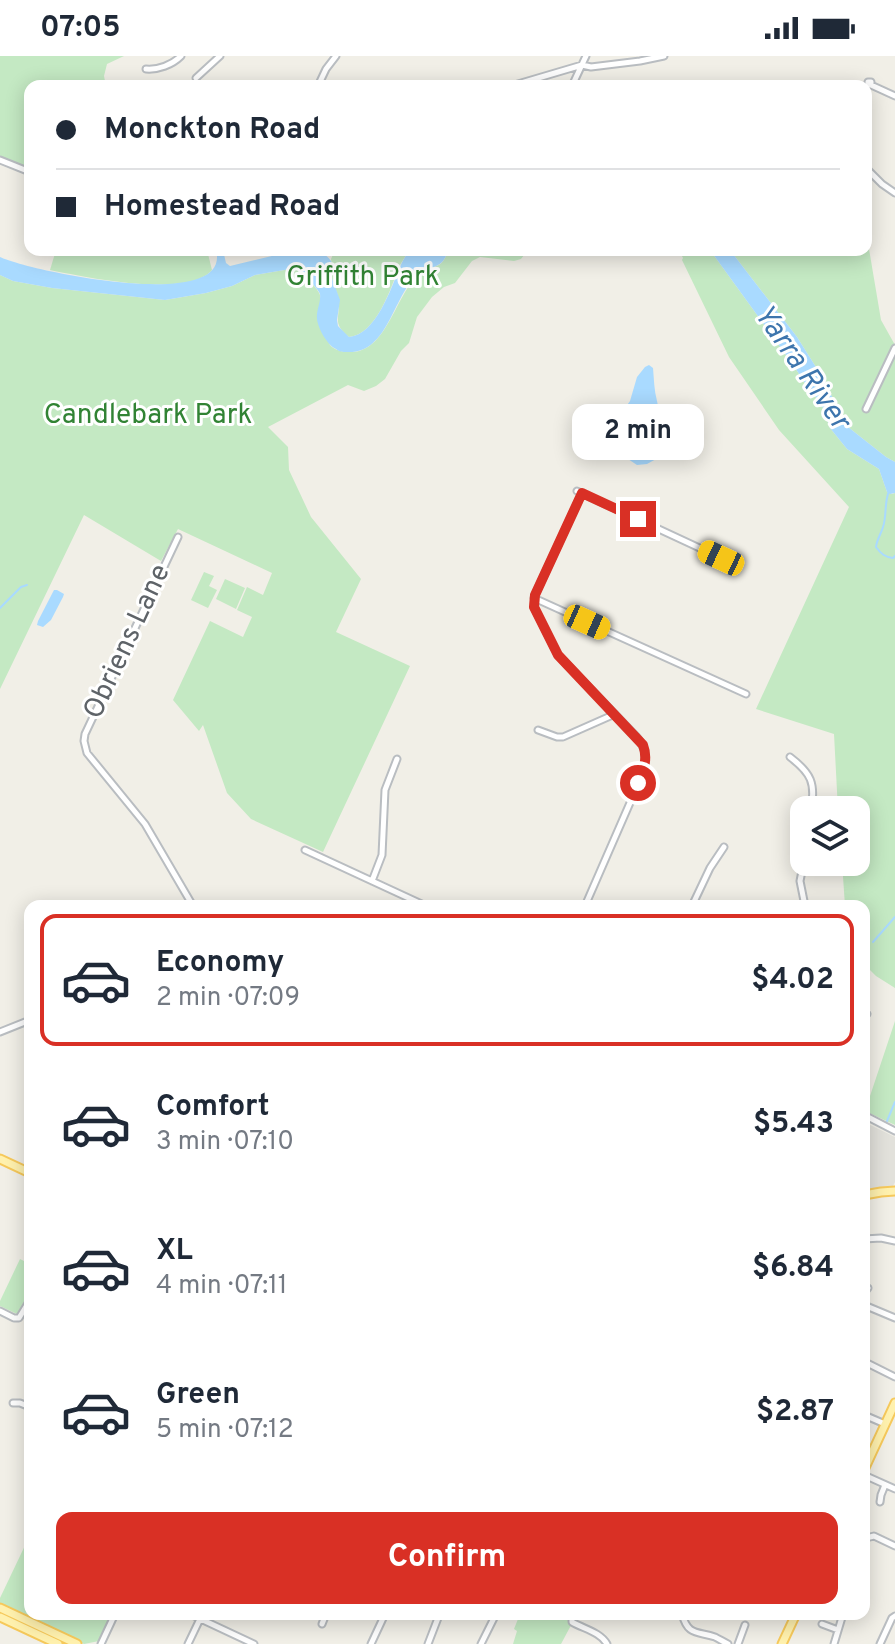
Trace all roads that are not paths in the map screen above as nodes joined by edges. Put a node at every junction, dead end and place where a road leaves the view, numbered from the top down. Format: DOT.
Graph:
graph roads {
  1 [pos="181,56"];
  2 [pos="220,56"];
  3 [pos="336,56"];
  4 [pos="586,56"];
  5 [pos="664,56"];
  6 [pos="582,65"];
  7 [pos="146,69"];
  8 [pos="196,78"];
  9 [pos="321,80"];
  10 [pos="531,80"];
  11 [pos="575,80"];
  12 [pos="872,85"];
  13 [pos="895,96"];
  14 [pos="0,160"];
  15 [pos="24,170"];
  16 [pos="872,174"];
  17 [pos="895,193"];
  18 [pos="895,348"];
  19 [pos="866,409"];
  20 [pos="178,537"];
  21 [pos="721,558"];
  22 [pos="534,598"];
  23 [pos="746,694"];
  24 [pos="615,714"];
  25 [pos="538,730"];
  26 [pos="790,757"];
  27 [pos="397,759"];
  28 [pos="812,796"];
  29 [pos="724,847"];
  30 [pos="305,850"];
  31 [pos="801,876"];
  32 [pos="372,881"];
  33 [pos="189,900"];
  34 [pos="413,900"];
  35 [pos="588,900"];
  36 [pos="695,900"];
  37 [pos="804,900"];
  38 [pos="24,1022"];
  39 [pos="0,1032"];
  40 [pos="870,1118"];
  41 [pos="895,1131"];
  42 [pos="2,1160"];
  43 [pos="24,1169"];
  44 [pos="895,1191"];
  45 [pos="870,1194"];
  46 [pos="870,1239"];
  47 [pos="895,1241"];
  48 [pos="870,1308"];
  49 [pos="0,1311"];
  50 [pos="24,1313"];
  51 [pos="895,1318"];
  52 [pos="870,1364"];
  53 [pos="895,1377"];
  54 [pos="895,1395"];
  55 [pos="13,1403"];
  56 [pos="895,1403"];
  57 [pos="24,1405"];
  58 [pos="870,1418"];
  59 [pos="883,1424"];
  60 [pos="870,1449"];
  61 [pos="870,1457"];
  62 [pos="870,1476"];
  63 [pos="885,1485"];
  64 [pos="895,1489"];
  65 [pos="880,1502"];
  66 [pos="870,1537"];
  67 [pos="895,1546"];
  68 [pos="0,1608"];
  69 [pos="895,1616"];
  70 [pos="0,1617"];
  71 [pos="24,1619"];
  72 [pos="26,1620"];
  73 [pos="112,1620"];
  74 [pos="200,1620"];
  75 [pos="202,1620"];
  76 [pos="324,1620"];
  77 [pos="383,1620"];
  78 [pos="437,1620"];
  79 [pos="493,1620"];
  80 [pos="572,1620"];
  81 [pos="683,1620"];
  82 [pos="791,1620"];
  83 [pos="841,1620"];
  84 [pos="322,1624"];
  85 [pos="822,1624"];
  86 [pos="745,1625"];
  87 [pos="838,1630"];
  88 [pos="374,1643"];
  89 [pos="58,1644"];
  90 [pos="77,1644"];
  91 [pos="101,1644"];
  92 [pos="188,1644"];
  93 [pos="254,1644"];
  94 [pos="428,1644"];
  95 [pos="481,1644"];
  96 [pos="607,1644"];
  97 [pos="728,1644"];
  98 [pos="738,1644"];
  99 [pos="780,1644"];
  100 [pos="834,1644"];
  101 [pos="880,1644"];
  1 -- 7 [label="street"];
  2 -- 8 [label="street"];
  3 -- 9 [label="street"];
  4 -- 6 [label="street"];
  5 -- 6 [label="street"];
  6 -- 10 [label="street"];
  6 -- 11 [label="street"];
  12 -- 13 [label="street"];
  14 -- 15 [label="street"];
  16 -- 17 [label="street"];
  18 -- 19 [label="street"];
  20 -- 33 [label="street, Obriens Lane"];
  21 -- 22 [label="street"];
  22 -- 23 [label="street"];
  22 -- 24 [label="street"];
  24 -- 25 [label="street"];
  24 -- 35 [label="street"];
  26 -- 28 [label="street"];
  27 -- 32 [label="street"];
  29 -- 36 [label="street"];
  30 -- 32 [label="street"];
  31 -- 37 [label="street"];
  32 -- 34 [label="street"];
  38 -- 39 [label="street"];
  40 -- 41 [label="street"];
  42 -- 43 [label="main road"];
  44 -- 45 [label="main road"];
  46 -- 47 [label="street"];
  48 -- 51 [label="street"];
  49 -- 50 [label="street"];
  52 -- 53 [label="street"];
  54 -- 59 [label="main road"];
  55 -- 57 [label="street"];
  56 -- 59 [label="main road"];
  58 -- 59 [label="street"];
  59 -- 60 [label="main road"];
  59 -- 61 [label="main road"];
  62 -- 63 [label="street"];
  63 -- 64 [label="street"];
  63 -- 65 [label="street"];
  66 -- 67 [label="street"];
  68 -- 71 [label="main road"];
  69 -- 101 [label="street"];
  70 -- 89 [label="main road"];
  72 -- 90 [label="main road"];
  73 -- 91 [label="street"];
  74 -- 92 [label="street"];
  75 -- 93 [label="street"];
  76 -- 84 [label="street"];
  77 -- 88 [label="street"];
  78 -- 94 [label="street"];
  79 -- 95 [label="street"];
  80 -- 96 [label="street"];
  81 -- 97 [label="street"];
  82 -- 99 [label="main road"];
  83 -- 87 [label="street"];
  85 -- 87 [label="street"];
  86 -- 98 [label="street"];
  87 -- 100 [label="street"];
}
